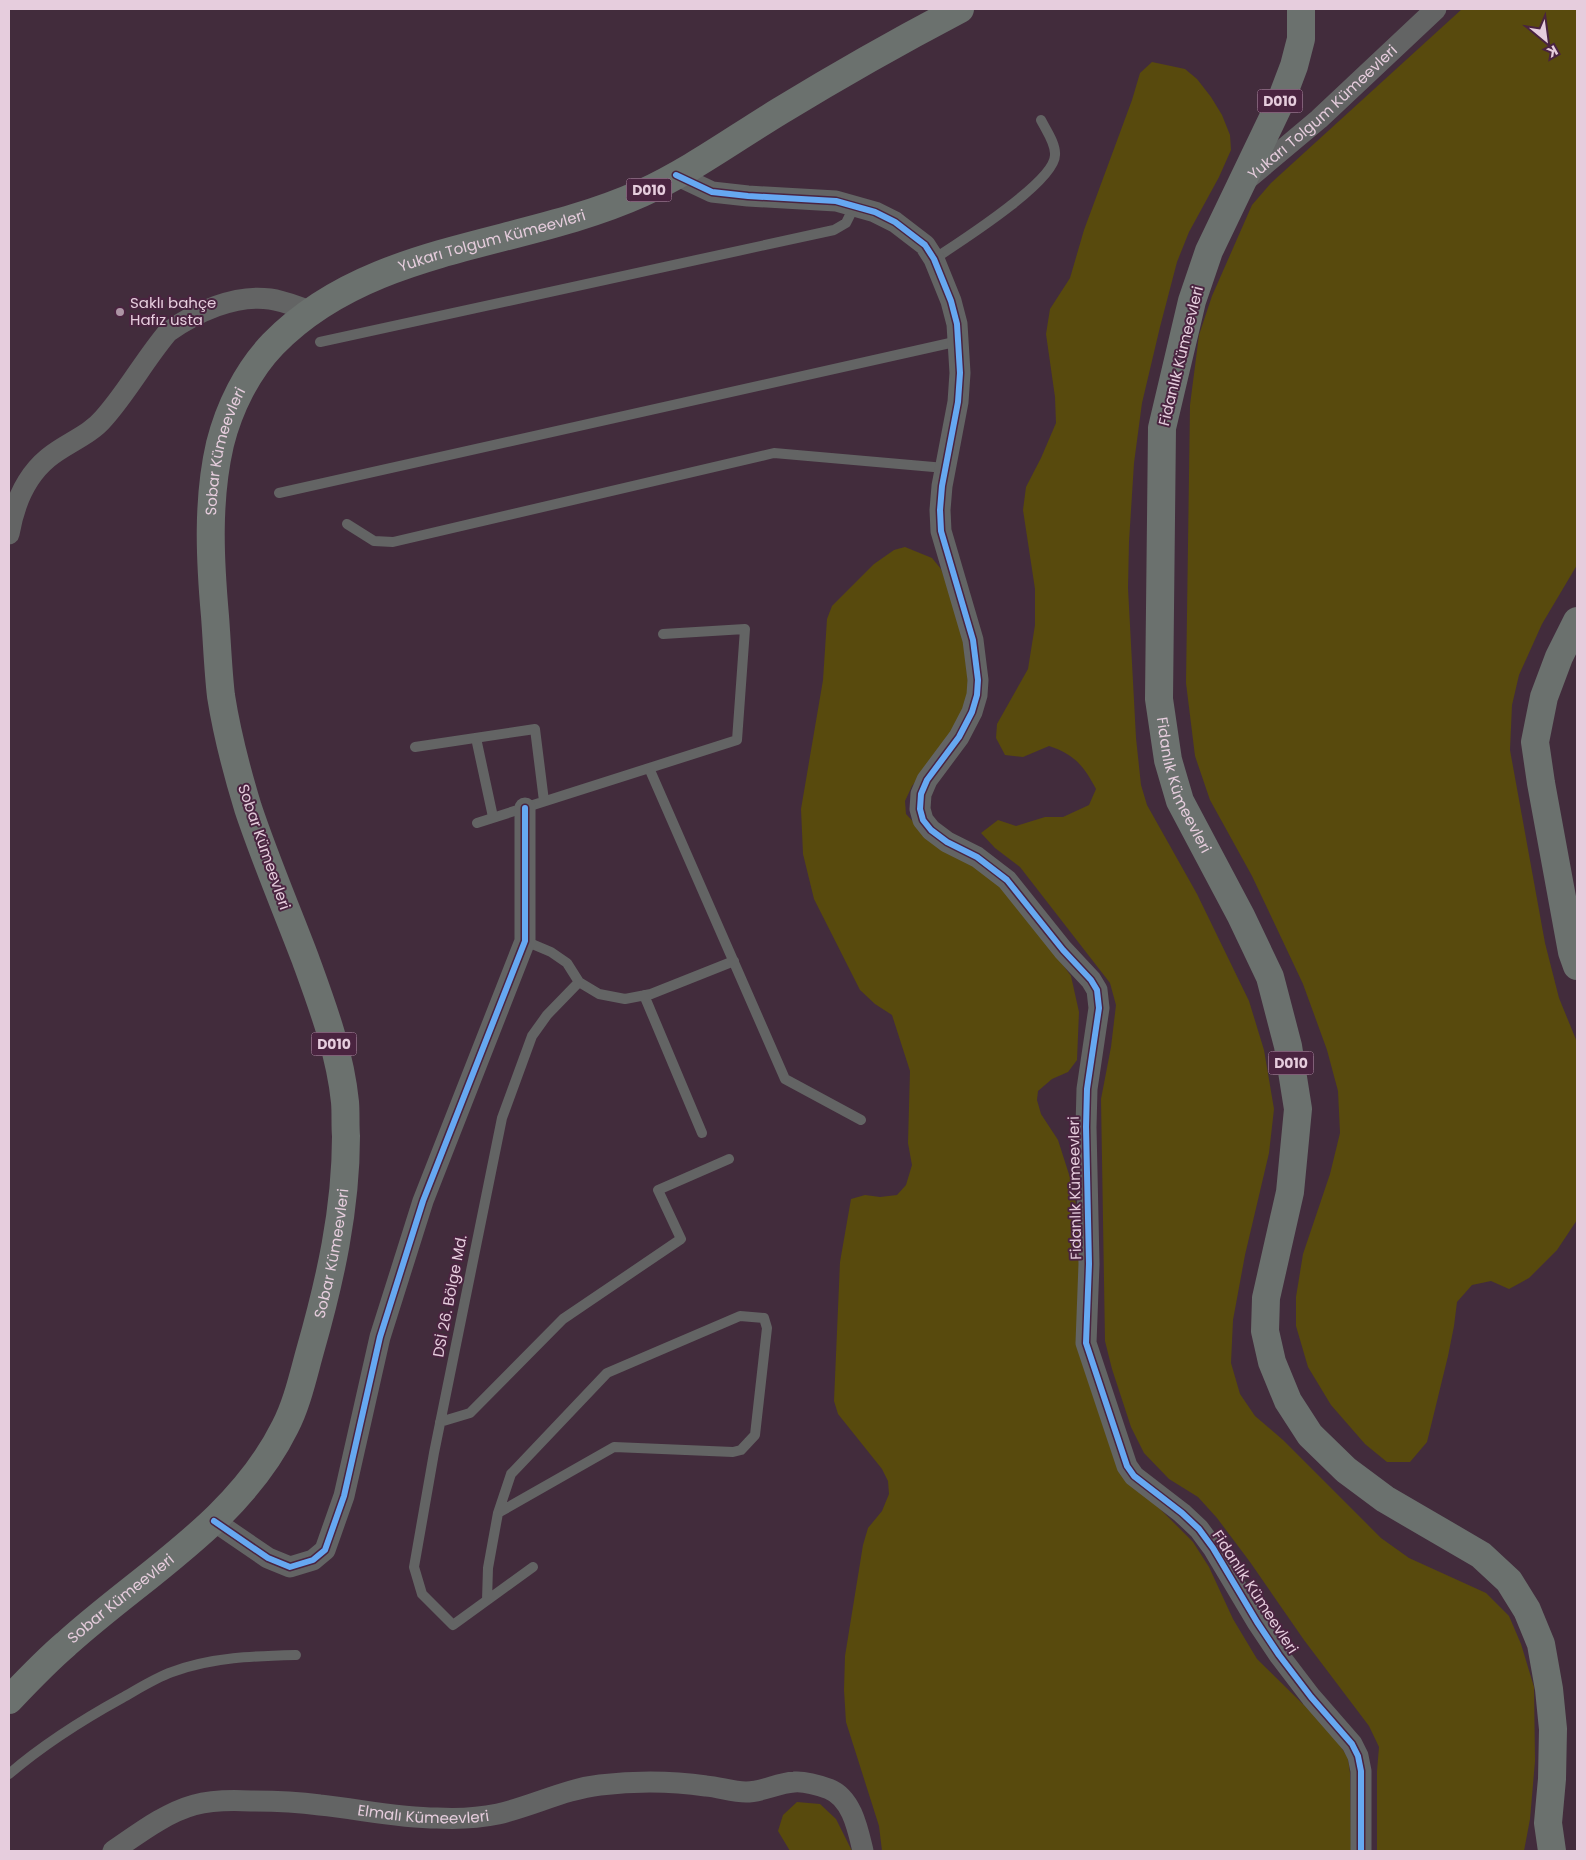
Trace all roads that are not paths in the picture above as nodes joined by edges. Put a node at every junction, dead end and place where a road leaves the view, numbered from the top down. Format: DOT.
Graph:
graph roads {
  1 [pos="960,9"];
  2 [pos="1301,9"];
  3 [pos="1436,9"];
  4 [pos="1041,120"];
  5 [pos="676,175"];
  6 [pos="1238,187"];
  7 [pos="855,205"];
  8 [pos="934,259"];
  9 [pos="311,312"];
  10 [pos="959,341"];
  11 [pos="320,342"];
  12 [pos="945,468"];
  13 [pos="279,493"];
  14 [pos="347,524"];
  15 [pos="9,534"];
  16 [pos="1577,621"];
  17 [pos="663,634"];
  18 [pos="476,738"];
  19 [pos="415,747"];
  20 [pos="649,768"];
  21 [pos="534,804"];
  22 [pos="493,818"];
  23 [pos="477,823"];
  24 [pos="525,941"];
  25 [pos="734,961"];
  26 [pos="1577,966"];
  27 [pos="579,982"];
  28 [pos="644,995"];
  29 [pos="861,1120"];
  30 [pos="702,1133"];
  31 [pos="729,1159"];
  32 [pos="440,1422"];
  33 [pos="498,1513"];
  34 [pos="214,1521"];
  35 [pos="533,1567"];
  36 [pos="487,1600"];
  37 [pos="296,1655"];
  38 [pos="9,1700"];
  39 [pos="9,1774"];
  40 [pos="113,1851"];
  41 [pos="863,1851"];
  42 [pos="1361,1851"];
  43 [pos="1552,1851"];
  1 -- 5 [label="main road, Yukarı Tolgum Kümeevleri / D010"];
  2 -- 6 [label="main road, Yukarı Tolgum Kümeevleri / D010"];
  3 -- 6 [label="street, Yukarı Tolgum Kümeevleri"];
  4 -- 8 [label="lane"];
  5 -- 7 [label="street"];
  5 -- 9 [label="main road, Yukarı Tolgum Kümeevleri / D010"];
  6 -- 43 [label="main road, Fidanlık Kümeevleri / D010"];
  7 -- 8 [label="street"];
  7 -- 11 [label="lane"];
  8 -- 10 [label="street"];
  9 -- 15 [label="street"];
  9 -- 34 [label="main road, Sobar Kümeevleri / D010"];
  10 -- 12 [label="street"];
  10 -- 13 [label="lane"];
  12 -- 14 [label="lane"];
  12 -- 42 [label="street, Fidanlık Kümeevleri"];
  16 -- 26 [label="main road"];
  17 -- 20 [label="lane"];
  18 -- 19 [label="lane"];
  18 -- 21 [label="lane"];
  18 -- 22 [label="lane"];
  20 -- 21 [label="lane"];
  20 -- 25 [label="lane"];
  21 -- 22 [label="lane"];
  21 -- 24 [label="street"];
  22 -- 23 [label="lane"];
  24 -- 27 [label="lane"];
  24 -- 34 [label="street"];
  25 -- 28 [label="lane"];
  25 -- 29 [label="lane"];
  27 -- 28 [label="lane"];
  27 -- 32 [label="lane, DSİ 26. Bölge Md."];
  28 -- 30 [label="lane"];
  31 -- 32 [label="lane"];
  32 -- 36 [label="lane, DSİ 26. Bölge Md."];
  33 -- 33 [label="lane"];
  33 -- 36 [label="lane"];
  34 -- 38 [label="main road, Sobar Kümeevleri / D010"];
  35 -- 36 [label="lane"];
  37 -- 39 [label="lane"];
  40 -- 41 [label="street, Elmalı Kümeevleri"];
}
